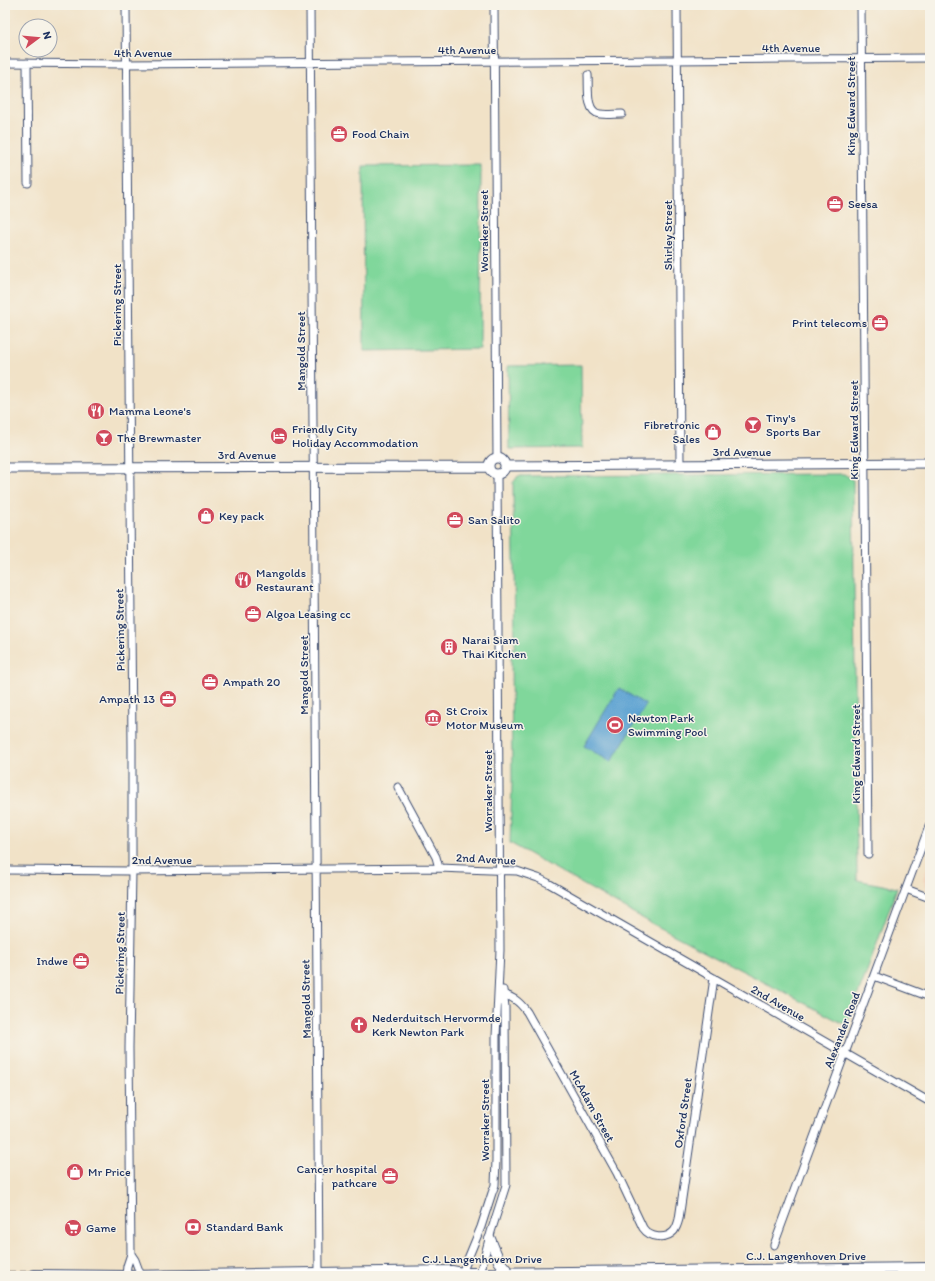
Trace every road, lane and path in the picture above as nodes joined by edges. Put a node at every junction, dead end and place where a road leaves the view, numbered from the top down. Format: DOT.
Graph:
graph roads {
  1 [pos="126,5"];
  2 [pos="310,5"];
  3 [pos="494,5"];
  4 [pos="677,5"];
  5 [pos="861,5"];
  6 [pos="930,58"];
  7 [pos="862,59"];
  8 [pos="677,60"];
  9 [pos="494,61"];
  10 [pos="310,62"];
  11 [pos="5,63"];
  12 [pos="27,63"];
  13 [pos="126,64"];
  14 [pos="588,75"];
  15 [pos="622,114"];
  16 [pos="28,183"];
  17 [pos="497,458"];
  18 [pos="865,463"];
  19 [pos="930,463"];
  20 [pos="680,464"];
  21 [pos="506,466"];
  22 [pos="313,467"];
  23 [pos="489,467"];
  24 [pos="5,468"];
  25 [pos="129,468"];
  26 [pos="497,475"];
  27 [pos="398,787"];
  28 [pos="930,824"];
  29 [pos="868,854"];
  30 [pos="439,868"];
  31 [pos="5,870"];
  32 [pos="315,870"];
  33 [pos="499,870"];
  34 [pos="132,871"];
  35 [pos="906,889"];
  36 [pos="930,898"];
  37 [pos="874,976"];
  38 [pos="714,978"];
  39 [pos="501,993"];
  40 [pos="930,997"];
  41 [pos="844,1053"];
  42 [pos="930,1102"];
  43 [pos="657,1236"];
  44 [pos="490,1239"];
  45 [pos="774,1245"];
  46 [pos="131,1254"];
  47 [pos="930,1268"];
  48 [pos="319,1272"];
  49 [pos="509,1272"];
  50 [pos="462,1274"];
  51 [pos="34,1275"];
  52 [pos="480,1275"];
  53 [pos="126,1276"];
  54 [pos="141,1276"];
  1 -- 13 [label="street, Pickering Street"];
  2 -- 10 [label="street, Mangold Street"];
  3 -- 9 [label="street, Worraker Street"];
  4 -- 8 [label="street, Shirley Street"];
  5 -- 7 [label="street, King Edward Street"];
  6 -- 7 [label="street, 4th Avenue"];
  7 -- 8 [label="street, 4th Avenue"];
  7 -- 18 [label="street, King Edward Street"];
  8 -- 9 [label="street, 4th Avenue"];
  8 -- 20 [label="street, Shirley Street"];
  9 -- 10 [label="street, 4th Avenue"];
  9 -- 17 [label="street, Worraker Street"];
  10 -- 13 [label="street, 4th Avenue"];
  10 -- 22 [label="street, Mangold Street"];
  11 -- 12 [label="street, 4th Avenue"];
  12 -- 13 [label="street, 4th Avenue"];
  12 -- 16 [label="street"];
  13 -- 25 [label="street, Pickering Street"];
  14 -- 15 [label="street"];
  17 -- 21 [label="street"];
  17 -- 23 [label="street"];
  18 -- 19 [label="street, 3rd Avenue"];
  18 -- 20 [label="street, 3rd Avenue"];
  18 -- 29 [label="street, King Edward Street"];
  20 -- 21 [label="street, 3rd Avenue"];
  21 -- 26 [label="street"];
  22 -- 23 [label="street, 3rd Avenue"];
  22 -- 25 [label="street, 3rd Avenue"];
  22 -- 32 [label="street, Mangold Street"];
  23 -- 26 [label="street"];
  24 -- 25 [label="street, 3rd Avenue"];
  25 -- 34 [label="street, Pickering Street"];
  26 -- 33 [label="street, Worraker Street"];
  27 -- 30 [label="street"];
  28 -- 35 [label="street, Alexander Road"];
  30 -- 32 [label="street, 2nd Avenue"];
  30 -- 33 [label="street, 2nd Avenue"];
  31 -- 34 [label="street, 2nd Avenue"];
  32 -- 34 [label="street, 2nd Avenue"];
  32 -- 48 [label="street, Mangold Street"];
  33 -- 38 [label="street, 2nd Avenue"];
  33 -- 39 [label="street, Worraker Street"];
  34 -- 46 [label="street, Pickering Street"];
  35 -- 36 [label="street"];
  35 -- 37 [label="street, Alexander Road"];
  37 -- 40 [label="street"];
  37 -- 41 [label="street, Alexander Road"];
  38 -- 41 [label="street, 2nd Avenue"];
  38 -- 43 [label="street, Oxford Street"];
  39 -- 43 [label="street, McAdam Street"];
  39 -- 44 [label="street, Worraker Street"];
  39 -- 50 [label="street, Worraker Street"];
  41 -- 42 [label="street, 2nd Avenue"];
  41 -- 45 [label="street, Alexander Road"];
  44 -- 49 [label="main road"];
  44 -- 52 [label="street, Worraker Street"];
  46 -- 53 [label="street, Pickering Street"];
  46 -- 54 [label="street, Pickering Street"];
  47 -- 49 [label="main road, C.J. Langenhoven Drive"];
  48 -- 50 [label="main road, C.J. Langenhoven Drive"];
  48 -- 54 [label="main road, C.J. Langenhoven Drive"];
  49 -- 52 [label="main road, C.J. Langenhoven Drive"];
  50 -- 52 [label="main road, C.J. Langenhoven Drive"];
  51 -- 53 [label="main road, C.J. Langenhoven Drive"];
  53 -- 54 [label="main road, C.J. Langenhoven Drive"];
}
